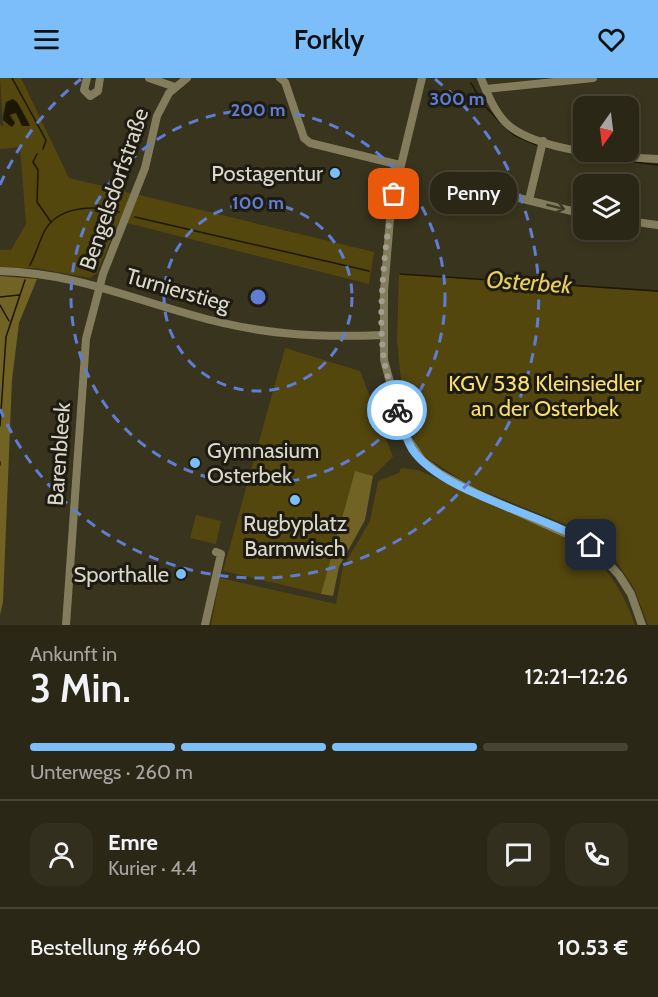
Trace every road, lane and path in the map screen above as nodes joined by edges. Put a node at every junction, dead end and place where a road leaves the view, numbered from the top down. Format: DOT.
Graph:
graph roads {
  1 [pos="87,78"];
  2 [pos="100,78"];
  3 [pos="149,78"];
  4 [pos="187,78"];
  5 [pos="280,78"];
  6 [pos="422,78"];
  7 [pos="481,78"];
  8 [pos="593,78"];
  9 [pos="175,87"];
  10 [pos="486,90"];
  11 [pos="543,141"];
  12 [pos="658,159"];
  13 [pos="400,165"];
  14 [pos="486,190"];
  15 [pos="529,200"];
  16 [pos="573,211"];
  17 [pos="639,222"];
  18 [pos="658,225"];
  19 [pos="0,271"];
  20 [pos="99,286"];
  21 [pos="382,335"];
  22 [pos="216,552"];
  23 [pos="66,625"];
  24 [pos="205,625"];
  25 [pos="642,625"];
  1 -- 2 [label="street"];
  3 -- 9 [label="street"];
  4 -- 9 [label="street, Bengelsdorfstraße"];
  5 -- 13 [label="street"];
  6 -- 13 [label="street"];
  7 -- 10 [label="street"];
  8 -- 10 [label="street"];
  9 -- 20 [label="street, Bengelsdorfstraße"];
  10 -- 11 [label="street"];
  11 -- 12 [label="street"];
  11 -- 15 [label="street"];
  13 -- 21 [label="street"];
  14 -- 15 [label="street"];
  15 -- 16 [label="street, one-way"];
  17 -- 18 [label="street"];
  19 -- 20 [label="street, Turnierstieg"];
  20 -- 21 [label="street, Turnierstieg"];
  20 -- 23 [label="street, Barenbleek"];
  21 -- 25 [label="street"];
  22 -- 24 [label="street"];
}
